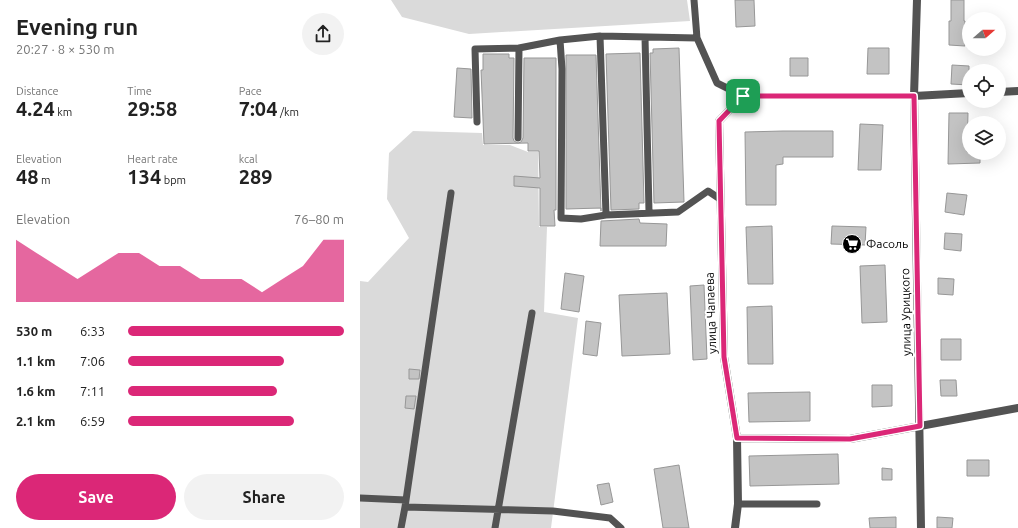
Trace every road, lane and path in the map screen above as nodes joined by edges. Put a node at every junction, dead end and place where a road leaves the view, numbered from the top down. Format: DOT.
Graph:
graph roads {
  1 [pos="694,0"];
  2 [pos="917,0"];
  3 [pos="600,36"];
  4 [pos="646,37"];
  5 [pos="696,38"];
  6 [pos="560,40"];
  7 [pos="519,48"];
  8 [pos="1018,91"];
  9 [pos="1006,92"];
  10 [pos="962,93"];
  11 [pos="743,96"];
  12 [pos="914,96"];
  13 [pos="477,122"];
  14 [pos="518,138"];
  15 [pos="451,193"];
  16 [pos="720,200"];
  17 [pos="649,212"];
  18 [pos="606,215"];
  19 [pos="532,313"];
  20 [pos="1018,408"];
  21 [pos="920,426"];
  22 [pos="737,438"];
  23 [pos="360,498"];
  24 [pos="406,504"];
  25 [pos="738,504"];
  26 [pos="817,504"];
  27 [pos="498,510"];
  28 [pos="401,528"];
  29 [pos="495,528"];
  30 [pos="621,528"];
  31 [pos="735,528"];
  32 [pos="921,528"];
  1 -- 5 [label="lane"];
  2 -- 12 [label="street, улица Урицкого"];
  3 -- 4 [label="lane"];
  3 -- 6 [label="lane"];
  3 -- 18 [label="lane"];
  4 -- 5 [label="lane"];
  4 -- 17 [label="lane"];
  5 -- 11 [label="lane"];
  6 -- 7 [label="lane"];
  6 -- 18 [label="lane"];
  7 -- 13 [label="lane"];
  7 -- 14 [label="lane"];
  8 -- 9 [label="street"];
  10 -- 12 [label="street"];
  11 -- 12 [label="street"];
  11 -- 16 [label="street, улица Чапаева"];
  12 -- 21 [label="street, улица Урицкого"];
  15 -- 24 [label="lane"];
  16 -- 17 [label="lane"];
  16 -- 22 [label="street, улица Чапаева"];
  17 -- 18 [label="lane"];
  19 -- 27 [label="lane"];
  20 -- 21 [label="street"];
  21 -- 22 [label="street"];
  21 -- 32 [label="street, улица Урицкого"];
  22 -- 25 [label="street, улица Чапаева"];
  23 -- 24 [label="lane"];
  24 -- 27 [label="lane"];
  24 -- 28 [label="lane"];
  25 -- 26 [label="lane"];
  25 -- 31 [label="street, улица Чапаева"];
  27 -- 29 [label="lane"];
  27 -- 30 [label="lane"];
}
